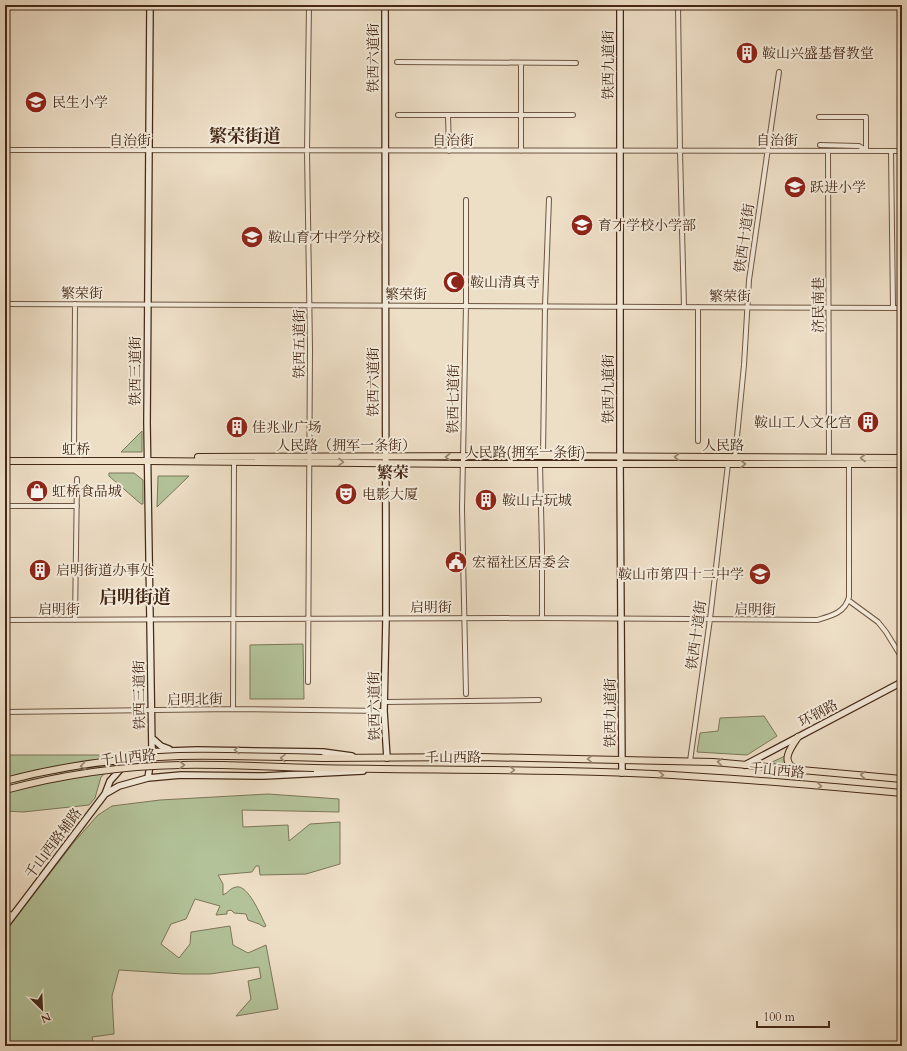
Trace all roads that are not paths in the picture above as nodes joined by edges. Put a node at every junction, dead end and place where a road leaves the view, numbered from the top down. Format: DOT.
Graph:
graph roads {
  1 [pos="150,5"];
  2 [pos="309,5"];
  3 [pos="385,5"];
  4 [pos="620,5"];
  5 [pos="678,5"];
  6 [pos="397,62"];
  7 [pos="576,62"];
  8 [pos="521,63"];
  9 [pos="779,72"];
  10 [pos="398,115"];
  11 [pos="448,115"];
  12 [pos="521,115"];
  13 [pos="573,115"];
  14 [pos="819,117"];
  15 [pos="820,145"];
  16 [pos="5,150"];
  17 [pos="307,151"];
  18 [pos="385,151"];
  19 [pos="449,151"];
  20 [pos="521,151"];
  21 [pos="620,151"];
  22 [pos="680,151"];
  23 [pos="768,151"];
  24 [pos="828,151"];
  25 [pos="866,151"];
  26 [pos="891,151"];
  27 [pos="902,151"];
  28 [pos="148,152"];
  29 [pos="549,199"];
  30 [pos="466,200"];
  31 [pos="5,304"];
  32 [pos="75,304"];
  33 [pos="148,304"];
  34 [pos="310,305"];
  35 [pos="385,305"];
  36 [pos="466,305"];
  37 [pos="545,306"];
  38 [pos="620,306"];
  39 [pos="684,307"];
  40 [pos="698,307"];
  41 [pos="747,308"];
  42 [pos="829,308"];
  43 [pos="893,308"];
  44 [pos="902,308"];
  45 [pos="698,441"];
  46 [pos="74,450"];
  47 [pos="385,456"];
  48 [pos="543,456"];
  49 [pos="463,457"];
  50 [pos="735,457"];
  51 [pos="829,458"];
  52 [pos="902,458"];
  53 [pos="148,459"];
  54 [pos="310,459"];
  55 [pos="620,460"];
  56 [pos="5,462"];
  57 [pos="234,462"];
  58 [pos="385,464"];
  59 [pos="464,464"];
  60 [pos="540,464"];
  61 [pos="728,464"];
  62 [pos="849,464"];
  63 [pos="902,464"];
  64 [pos="77,479"];
  65 [pos="5,506"];
  66 [pos="77,506"];
  67 [pos="848,600"];
  68 [pos="386,618"];
  69 [pos="464,618"];
  70 [pos="542,618"];
  71 [pos="309,619"];
  72 [pos="621,619"];
  73 [pos="710,619"];
  74 [pos="5,620"];
  75 [pos="75,620"];
  76 [pos="150,620"];
  77 [pos="234,620"];
  78 [pos="902,658"];
  79 [pos="308,682"];
  80 [pos="902,682"];
  81 [pos="466,694"];
  82 [pos="538,700"];
  83 [pos="385,702"];
  84 [pos="233,710"];
  85 [pos="151,711"];
  86 [pos="384,711"];
  87 [pos="5,712"];
  88 [pos="152,737"];
  89 [pos="798,737"];
  90 [pos="177,750"];
  91 [pos="152,751"];
  92 [pos="141,752"];
  93 [pos="373,758"];
  94 [pos="386,758"];
  95 [pos="622,760"];
  96 [pos="690,761"];
  97 [pos="745,765"];
  98 [pos="796,769"];
  99 [pos="387,770"];
  100 [pos="622,773"];
  101 [pos="148,778"];
  102 [pos="902,779"];
  103 [pos="5,781"];
  104 [pos="5,790"];
  105 [pos="902,793"];
  106 [pos="105,794"];
  107 [pos="5,911"];
  108 [pos="12,916"];
  109 [pos="5,926"];
  1 -- 28 [label="main road, 铁西三道街"];
  2 -- 17 [label="street, 铁西五道街"];
  3 -- 18 [label="main road, 铁西六道街"];
  4 -- 21 [label="main road, 铁西九道街"];
  5 -- 22 [label="street"];
  6 -- 8 [label="street"];
  7 -- 8 [label="street"];
  8 -- 12 [label="street"];
  9 -- 23 [label="street, 铁西十道街"];
  10 -- 11 [label="street"];
  11 -- 12 [label="street"];
  11 -- 19 [label="street"];
  12 -- 13 [label="street"];
  12 -- 20 [label="street"];
  14 -- 25 [label="street"];
  15 -- 25 [label="street"];
  16 -- 28 [label="street, 自治街"];
  17 -- 18 [label="street, 自治街"];
  17 -- 28 [label="street, 自治街"];
  17 -- 34 [label="street, 铁西五道街"];
  18 -- 19 [label="street, 自治街"];
  18 -- 35 [label="main road, 铁西六道街"];
  19 -- 20 [label="street, 自治街"];
  20 -- 21 [label="street, 自治街"];
  21 -- 22 [label="street, 自治街"];
  21 -- 38 [label="main road, 铁西九道街"];
  22 -- 23 [label="street, 自治街"];
  22 -- 39 [label="street"];
  23 -- 24 [label="street, 自治街"];
  23 -- 41 [label="street, 铁西十道街"];
  24 -- 25 [label="street, 自治街"];
  24 -- 42 [label="street, 济民南巷"];
  25 -- 26 [label="street, 自治街"];
  26 -- 27 [label="street, 自治街"];
  26 -- 43 [label="street"];
  28 -- 33 [label="main road, 铁西三道街"];
  29 -- 37 [label="street"];
  30 -- 36 [label="street, 铁西七道街"];
  31 -- 32 [label="street, 繁荣街"];
  32 -- 33 [label="street, 繁荣街"];
  32 -- 46 [label="street"];
  33 -- 34 [label="street, 繁荣街"];
  33 -- 53 [label="main road, 铁西三道街"];
  34 -- 35 [label="street, 繁荣街"];
  34 -- 54 [label="street, 铁西五道街"];
  35 -- 36 [label="street, 繁荣街"];
  35 -- 47 [label="main road, 铁西六道街"];
  36 -- 37 [label="street, 繁荣街"];
  36 -- 49 [label="street, 铁西七道街"];
  37 -- 38 [label="street, 繁荣街"];
  37 -- 48 [label="street"];
  38 -- 39 [label="street, 繁荣街"];
  38 -- 55 [label="main road, 铁西九道街"];
  39 -- 40 [label="street, 繁荣街"];
  40 -- 41 [label="street, 繁荣街"];
  40 -- 45 [label="street"];
  41 -- 42 [label="street, 繁荣街"];
  41 -- 50 [label="street, 铁西十道街"];
  42 -- 43 [label="street, 繁荣街"];
  42 -- 51 [label="street, 济民南巷"];
  43 -- 44 [label="street, 繁荣街"];
  49 -- 47 [label="main road, 人民路（拥军一条街）, one-way"];
  47 -- 54 [label="main road, 人民路（拥军一条街）"];
  47 -- 58 [label="main road, 铁西六道街"];
  48 -- 49 [label="main road, 人民路（拥军一条街）"];
  48 -- 55 [label="main road, 人民路"];
  49 -- 59 [label="street, 铁西七道街"];
  50 -- 51 [label="main road, 人民路"];
  50 -- 55 [label="main road, 人民路, one-way"];
  52 -- 51 [label="main road, 人民路, one-way"];
  53 -- 54 [label="main road, 人民路（拥军一条街）"];
  53 -- 56 [label="main road, 虹桥"];
  53 -- 57 [label="main road, 人民路(拥军一条街)"];
  53 -- 76 [label="main road, 铁西三道街"];
  54 -- 57 [label="main road, 人民路(拥军一条街)"];
  54 -- 58 [label="main road, 人民路(拥军一条街), one-way"];
  54 -- 71 [label="street, 铁西五道街"];
  55 -- 60 [label="main road, 人民路(拥军一条街)"];
  55 -- 61 [label="main road, 人民路(拥军一条街)"];
  55 -- 72 [label="main road, 铁西九道街"];
  57 -- 77 [label="street"];
  58 -- 59 [label="main road, 人民路(拥军一条街)"];
  58 -- 68 [label="main road, 铁西六道街"];
  59 -- 60 [label="main road, 人民路(拥军一条街)"];
  59 -- 69 [label="street, 铁西七道街"];
  60 -- 70 [label="street"];
  61 -- 62 [label="main road, 人民路(拥军一条街), one-way"];
  61 -- 73 [label="street, 铁西十道街"];
  62 -- 63 [label="main road, 人民路(拥军一条街)"];
  62 -- 67 [label="street"];
  64 -- 66 [label="street"];
  65 -- 66 [label="street"];
  66 -- 75 [label="street"];
  67 -- 73 [label="street, 启明街"];
  67 -- 78 [label="street"];
  68 -- 69 [label="street, 启明街"];
  68 -- 71 [label="street, 启明街"];
  68 -- 83 [label="main road, 铁西六道街"];
  69 -- 70 [label="street, 启明街"];
  69 -- 81 [label="street, 铁西七道街"];
  70 -- 72 [label="street, 启明街"];
  71 -- 77 [label="street, 启明街"];
  71 -- 79 [label="street, 铁西五道街"];
  72 -- 73 [label="street, 启明街"];
  72 -- 95 [label="main road, 铁西九道街"];
  73 -- 96 [label="street, 铁西十道街"];
  74 -- 75 [label="street, 启明街"];
  75 -- 76 [label="street, 启明街"];
  76 -- 77 [label="street, 启明街"];
  76 -- 85 [label="main road, 铁西三道街"];
  77 -- 84 [label="street"];
  80 -- 89 [label="main road, 环钢路"];
  82 -- 83 [label="street"];
  83 -- 86 [label="main road, 铁西六道街"];
  84 -- 85 [label="street, 启明北街"];
  84 -- 86 [label="street, 启明北街"];
  85 -- 87 [label="street, 启明北街"];
  85 -- 88 [label="main road, 铁西三道街"];
  86 -- 94 [label="main road, 铁西六道街"];
  88 -- 90 [label="main road"];
  88 -- 91 [label="main road, 铁西三道街"];
  88 -- 92 [label="main road"];
  89 -- 97 [label="main road, 环钢路"];
  89 -- 98 [label="main road"];
  90 -- 91 [label="main road"];
  93 -- 90 [label="main road, one-way"];
  91 -- 92 [label="main road"];
  91 -- 101 [label="main road, 铁西三道街"];
  92 -- 106 [label="main road, 千山西路辅路"];
  93 -- 94 [label="main road, 千山西路"];
  93 -- 103 [label="main road, 千山西路, one-way, bridge"];
  95 -- 94 [label="main road, 千山西路, one-way"];
  95 -- 96 [label="main road, 千山西路"];
  95 -- 100 [label="main road, 铁西九道街"];
  97 -- 96 [label="main road, 千山西路, one-way"];
  97 -- 98 [label="main road, 千山西路"];
  102 -- 98 [label="main road, 千山西路, one-way"];
  99 -- 100 [label="main road, 千山西路, one-way"];
  99 -- 101 [label="main road"];
  104 -- 99 [label="main road, 千山西路, one-way, bridge"];
  100 -- 105 [label="main road, 千山西路, one-way"];
  101 -- 106 [label="main road"];
  106 -- 108 [label="main road, 千山西路辅路"];
  107 -- 108 [label="street"];
  108 -- 109 [label="main road, 千山西路辅路"];
}
